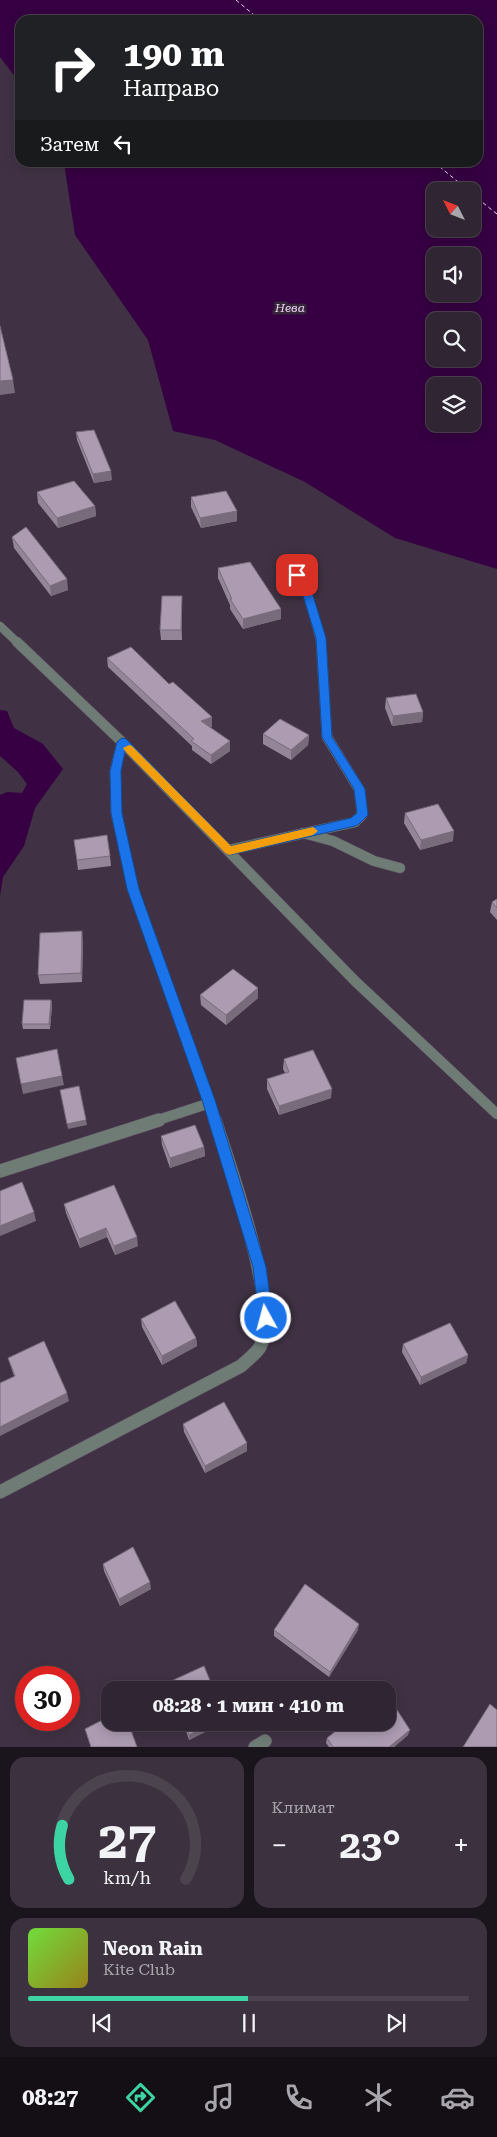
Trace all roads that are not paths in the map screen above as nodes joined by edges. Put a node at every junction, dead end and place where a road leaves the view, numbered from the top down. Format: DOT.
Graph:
graph roads {
  1 [pos="288,561"];
  2 [pos="0,626"];
  3 [pos="122,742"];
  4 [pos="303,833"];
  5 [pos="229,850"];
  6 [pos="400,868"];
  7 [pos="210,1103"];
  8 [pos="497,1114"];
  9 [pos="0,1171"];
  10 [pos="0,1492"];
  1 -- 4 [label="street"];
  2 -- 3 [label="street"];
  3 -- 5 [label="street"];
  3 -- 7 [label="street"];
  4 -- 5 [label="street"];
  4 -- 6 [label="street"];
  5 -- 8 [label="street"];
  7 -- 9 [label="street"];
  7 -- 10 [label="street"];
}
